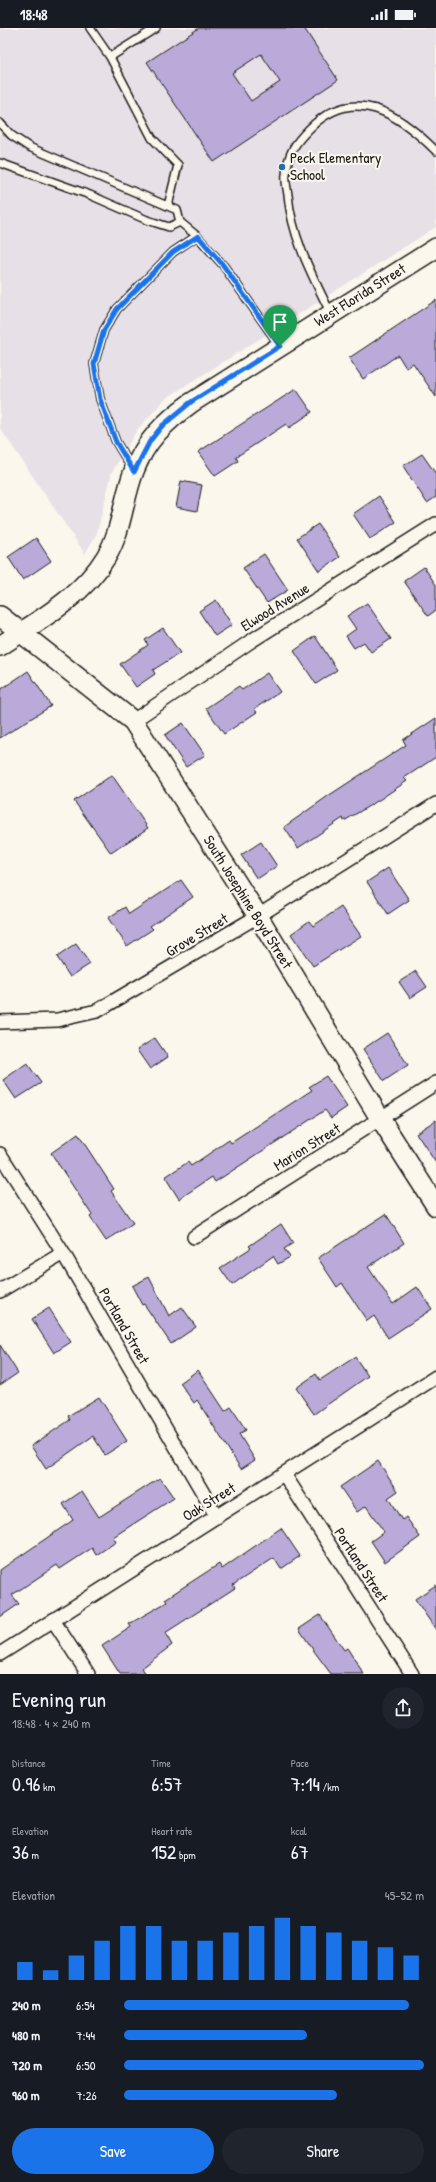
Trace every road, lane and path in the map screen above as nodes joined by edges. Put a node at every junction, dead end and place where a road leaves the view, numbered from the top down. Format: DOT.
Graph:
graph roads {
  1 [pos="90,28"];
  2 [pos="156,28"];
  3 [pos="110,58"];
  4 [pos="0,123"];
  5 [pos="436,151"];
  6 [pos="0,163"];
  7 [pos="168,206"];
  8 [pos="180,222"];
  9 [pos="198,236"];
  10 [pos="436,248"];
  11 [pos="331,314"];
  12 [pos="280,346"];
  13 [pos="134,472"];
  14 [pos="436,524"];
  15 [pos="0,616"];
  16 [pos="21,632"];
  17 [pos="0,646"];
  18 [pos="133,721"];
  19 [pos="436,804"];
  20 [pos="258,916"];
  21 [pos="0,1022"];
  22 [pos="436,1083"];
  23 [pos="381,1120"];
  24 [pos="0,1154"];
  25 [pos="436,1206"];
  26 [pos="194,1237"];
  27 [pos="63,1253"];
  28 [pos="0,1291"];
  29 [pos="436,1377"];
  30 [pos="284,1474"];
  31 [pos="217,1517"];
  32 [pos="53,1620"];
  33 [pos="0,1654"];
  34 [pos="88,1674"];
  35 [pos="412,1674"];
  1 -- 3 [label="lane"];
  2 -- 3 [label="lane"];
  3 -- 7 [label="lane"];
  4 -- 7 [label="lane"];
  5 -- 11 [label="lane"];
  6 -- 8 [label="lane"];
  7 -- 8 [label="lane"];
  8 -- 9 [label="lane"];
  9 -- 12 [label="lane"];
  9 -- 13 [label="lane"];
  10 -- 11 [label="main road, West Florida Street"];
  11 -- 12 [label="main road, West Florida Street"];
  12 -- 13 [label="main road, West Florida Street"];
  13 -- 16 [label="main road, West Florida Street"];
  14 -- 18 [label="street, Elwood Avenue"];
  15 -- 16 [label="main road, South Josephine Boyd Street"];
  16 -- 17 [label="main road, West Florida Street"];
  16 -- 18 [label="main road, South Josephine Boyd Street"];
  18 -- 20 [label="main road, South Josephine Boyd Street"];
  19 -- 20 [label="street, Grove Street"];
  20 -- 21 [label="street, Grove Street"];
  20 -- 23 [label="main road, South Josephine Boyd Street"];
  22 -- 23 [label="street, Marion Street"];
  23 -- 25 [label="main road, South Josephine Boyd Street"];
  23 -- 26 [label="street, Marion Street"];
  24 -- 27 [label="street, Portland Street"];
  27 -- 28 [label="street"];
  27 -- 31 [label="street, Portland Street"];
  29 -- 30 [label="street, Oak Street"];
  30 -- 31 [label="street, Oak Street"];
  30 -- 35 [label="street, Portland Street"];
  31 -- 32 [label="street, Oak Street"];
  32 -- 33 [label="street, Oak Street"];
  32 -- 34 [label="street"];
}
